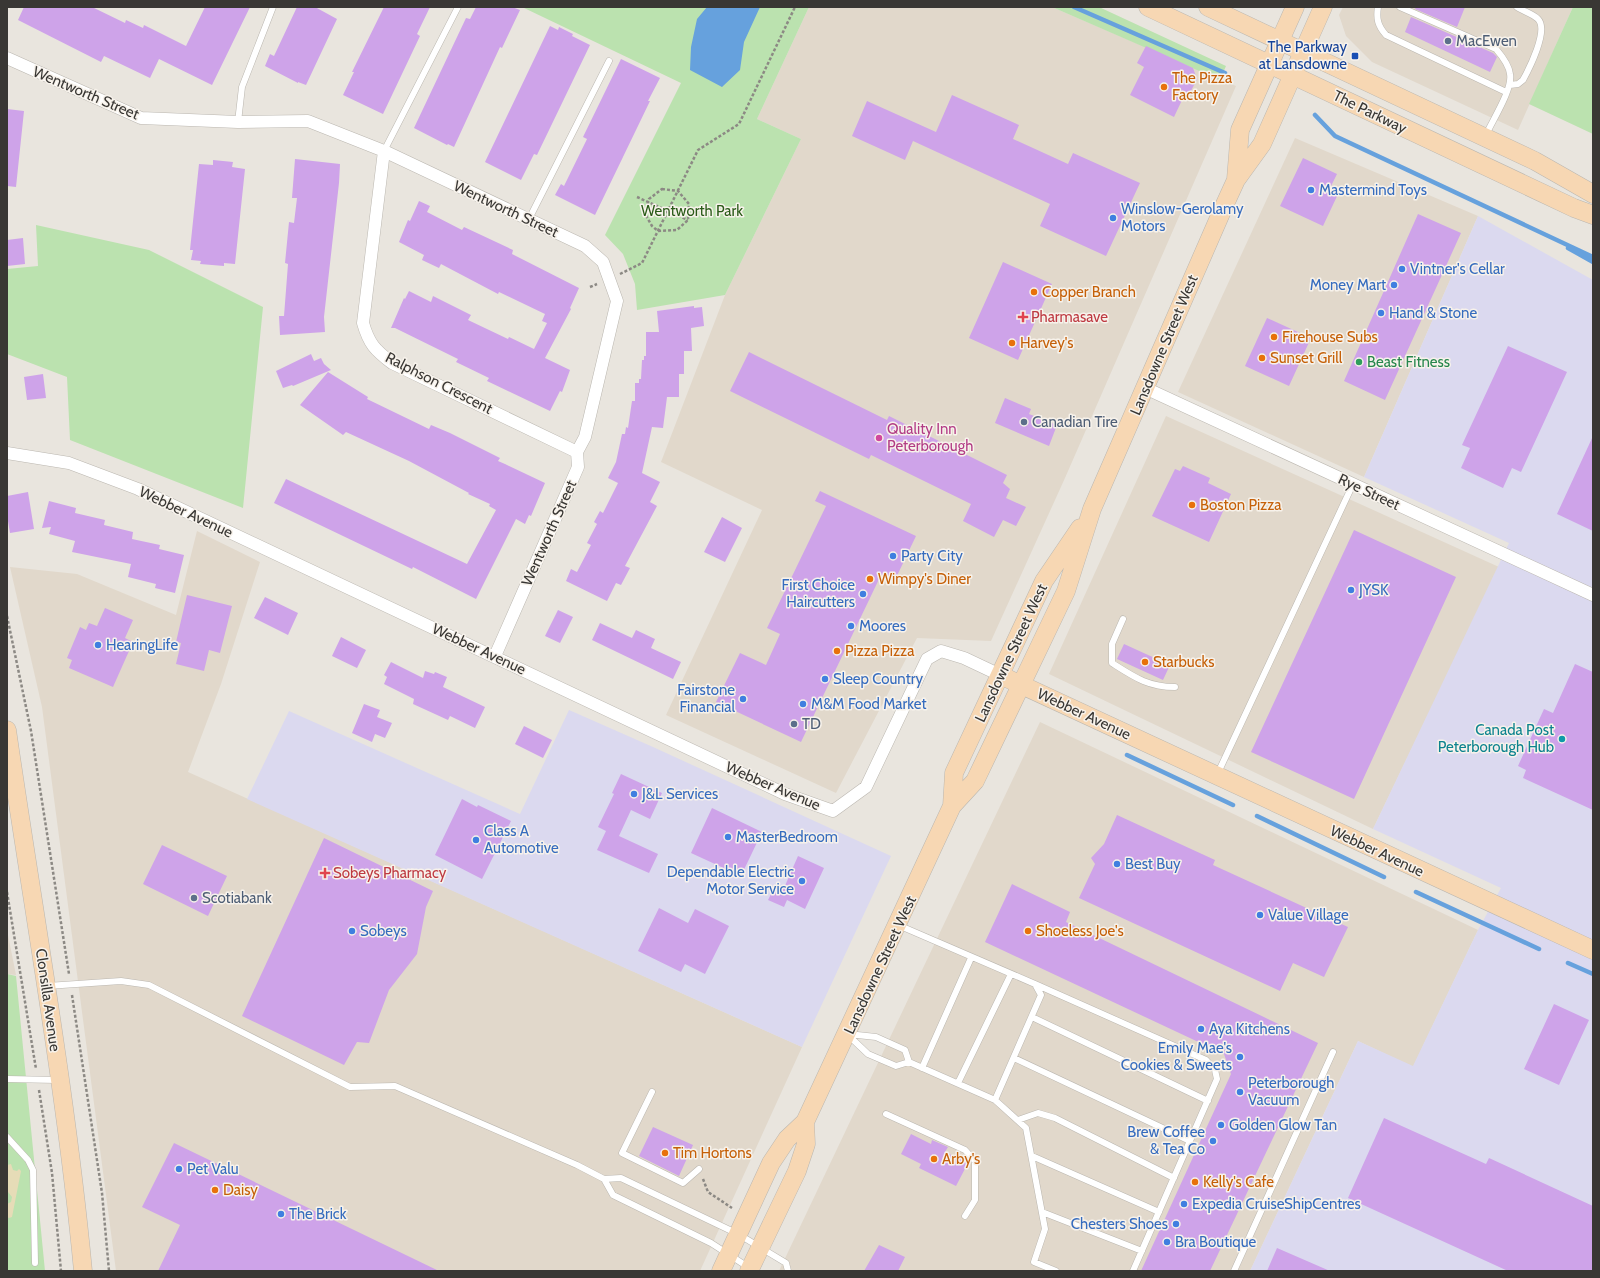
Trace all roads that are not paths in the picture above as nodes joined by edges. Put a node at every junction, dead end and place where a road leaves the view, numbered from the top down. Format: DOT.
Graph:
graph roads {
  1 [pos="273,7"];
  2 [pos="458,7"];
  3 [pos="1148,7"];
  4 [pos="1208,7"];
  5 [pos="1295,7"];
  6 [pos="1323,7"];
  7 [pos="1378,7"];
  8 [pos="1400,7"];
  9 [pos="1517,7"];
  10 [pos="1280,40"];
  11 [pos="1303,51"];
  12 [pos="7,58"];
  13 [pos="609,61"];
  14 [pos="1269,63"];
  15 [pos="1293,75"];
  16 [pos="1510,85"];
  17 [pos="1506,92"];
  18 [pos="238,122"];
  19 [pos="1485,137"];
  20 [pos="384,152"];
  21 [pos="1236,180"];
  22 [pos="1593,194"];
  23 [pos="1593,214"];
  24 [pos="529,220"];
  25 [pos="1145,388"];
  26 [pos="577,452"];
  27 [pos="7,453"];
  28 [pos="1353,484"];
  29 [pos="1092,509"];
  30 [pos="1593,595"];
  31 [pos="1122,618"];
  32 [pos="495,656"];
  33 [pos="1000,675"];
  34 [pos="1021,684"];
  35 [pos="1175,687"];
  36 [pos="7,730"];
  37 [pos="1216,777"];
  38 [pos="952,806"];
  39 [pos="898,925"];
  40 [pos="1593,950"];
  41 [pos="971,958"];
  42 [pos="1011,974"];
  43 [pos="1035,984"];
  44 [pos="46,986"];
  45 [pos="1032,1017"];
  46 [pos="847,1034"];
  47 [pos="1333,1052"];
  48 [pos="1014,1058"];
  49 [pos="909,1062"];
  50 [pos="922,1068"];
  51 [pos="7,1079"];
  52 [pos="59,1080"];
  53 [pos="958,1083"];
  54 [pos="652,1092"];
  55 [pos="995,1100"];
  56 [pos="1208,1101"];
  57 [pos="886,1114"];
  58 [pos="1018,1120"];
  59 [pos="805,1122"];
  60 [pos="7,1137"];
  61 [pos="1190,1141"];
  62 [pos="1032,1156"];
  63 [pos="699,1169"];
  64 [pos="1174,1178"];
  65 [pos="604,1179"];
  66 [pos="1042,1212"];
  67 [pos="1159,1212"];
  68 [pos="965,1216"];
  69 [pos="738,1234"];
  70 [pos="760,1247"];
  71 [pos="1142,1251"];
  72 [pos="729,1254"];
  73 [pos="35,1263"];
  74 [pos="751,1270"];
  75 [pos="83,1271"];
  76 [pos="721,1271"];
  77 [pos="788,1271"];
  78 [pos="1056,1271"];
  79 [pos="1133,1271"];
  80 [pos="1234,1271"];
  1 -- 18 [label="lane"];
  2 -- 20 [label="lane"];
  3 -- 14 [label="main road, The Parkway"];
  4 -- 10 [label="main road, The Parkway"];
  5 -- 10 [label="main road, Lansdowne Street West"];
  6 -- 11 [label="main road, Lansdowne Street West"];
  7 -- 17 [label="lane"];
  8 -- 16 [label="lane"];
  9 -- 16 [label="lane"];
  10 -- 11 [label="main road, The Parkway"];
  10 -- 14 [label="main road, Lansdowne Street West"];
  11 -- 15 [label="main road, Lansdowne Street West"];
  11 -- 19 [label="main road, The Parkway"];
  12 -- 18 [label="street, Wentworth Street"];
  13 -- 24 [label="lane"];
  14 -- 15 [label="main road, The Parkway"];
  14 -- 21 [label="main road, Lansdowne Street West"];
  15 -- 21 [label="main road, Lansdowne Street West"];
  15 -- 23 [label="main road, The Parkway"];
  16 -- 17 [label="lane"];
  17 -- 19 [label="lane"];
  18 -- 20 [label="street, Wentworth Street"];
  19 -- 22 [label="main road, The Parkway"];
  20 -- 24 [label="street, Wentworth Street"];
  20 -- 26 [label="street, Ralphson Crescent"];
  21 -- 25 [label="main road, Lansdowne Street West"];
  24 -- 26 [label="street, Wentworth Street"];
  25 -- 28 [label="street, Rye Street"];
  25 -- 29 [label="main road, Lansdowne Street West"];
  26 -- 32 [label="street, Wentworth Street"];
  27 -- 32 [label="street, Webber Avenue"];
  28 -- 30 [label="street, Rye Street"];
  28 -- 37 [label="lane"];
  29 -- 33 [label="main road, Lansdowne Street West"];
  29 -- 34 [label="main road, Lansdowne Street West"];
  31 -- 35 [label="lane"];
  32 -- 33 [label="street, Webber Avenue"];
  33 -- 34 [label="main road, Webber Avenue"];
  33 -- 38 [label="main road, Lansdowne Street West"];
  34 -- 37 [label="main road, Webber Avenue"];
  34 -- 38 [label="main road, Lansdowne Street West"];
  36 -- 44 [label="main road, Clonsilla Avenue"];
  37 -- 40 [label="main road, Webber Avenue"];
  38 -- 39 [label="main road, Lansdowne Street West"];
  39 -- 41 [label="lane"];
  39 -- 46 [label="main road, Lansdowne Street West"];
  41 -- 42 [label="lane"];
  41 -- 50 [label="lane"];
  42 -- 43 [label="lane"];
  42 -- 53 [label="lane"];
  43 -- 45 [label="lane"];
  43 -- 56 [label="lane"];
  44 -- 52 [label="main road, Clonsilla Avenue"];
  44 -- 65 [label="lane"];
  45 -- 48 [label="lane"];
  45 -- 56 [label="lane"];
  46 -- 49 [label="lane"];
  46 -- 49 [label="lane"];
  46 -- 59 [label="main road, Lansdowne Street West"];
  47 -- 80 [label="lane"];
  48 -- 55 [label="lane"];
  48 -- 61 [label="lane"];
  49 -- 50 [label="lane"];
  50 -- 53 [label="lane"];
  51 -- 52 [label="lane"];
  52 -- 75 [label="main road, Clonsilla Avenue"];
  53 -- 55 [label="lane"];
  54 -- 63 [label="lane"];
  55 -- 58 [label="lane"];
  56 -- 61 [label="lane"];
  57 -- 68 [label="lane"];
  58 -- 62 [label="lane"];
  58 -- 64 [label="lane"];
  59 -- 69 [label="main road, Lansdowne Street West"];
  59 -- 70 [label="main road, Lansdowne Street West"];
  60 -- 73 [label="lane"];
  61 -- 64 [label="lane"];
  62 -- 66 [label="lane"];
  62 -- 67 [label="lane"];
  64 -- 67 [label="lane"];
  65 -- 69 [label="lane"];
  65 -- 72 [label="lane"];
  66 -- 71 [label="lane"];
  66 -- 78 [label="lane"];
  67 -- 71 [label="lane"];
  69 -- 70 [label="lane"];
  69 -- 72 [label="main road, Lansdowne Street West"];
  70 -- 74 [label="main road, Lansdowne Street West"];
  70 -- 77 [label="lane"];
  71 -- 79 [label="lane"];
  72 -- 74 [label="lane"];
  72 -- 76 [label="main road, Lansdowne Street West"];
}
